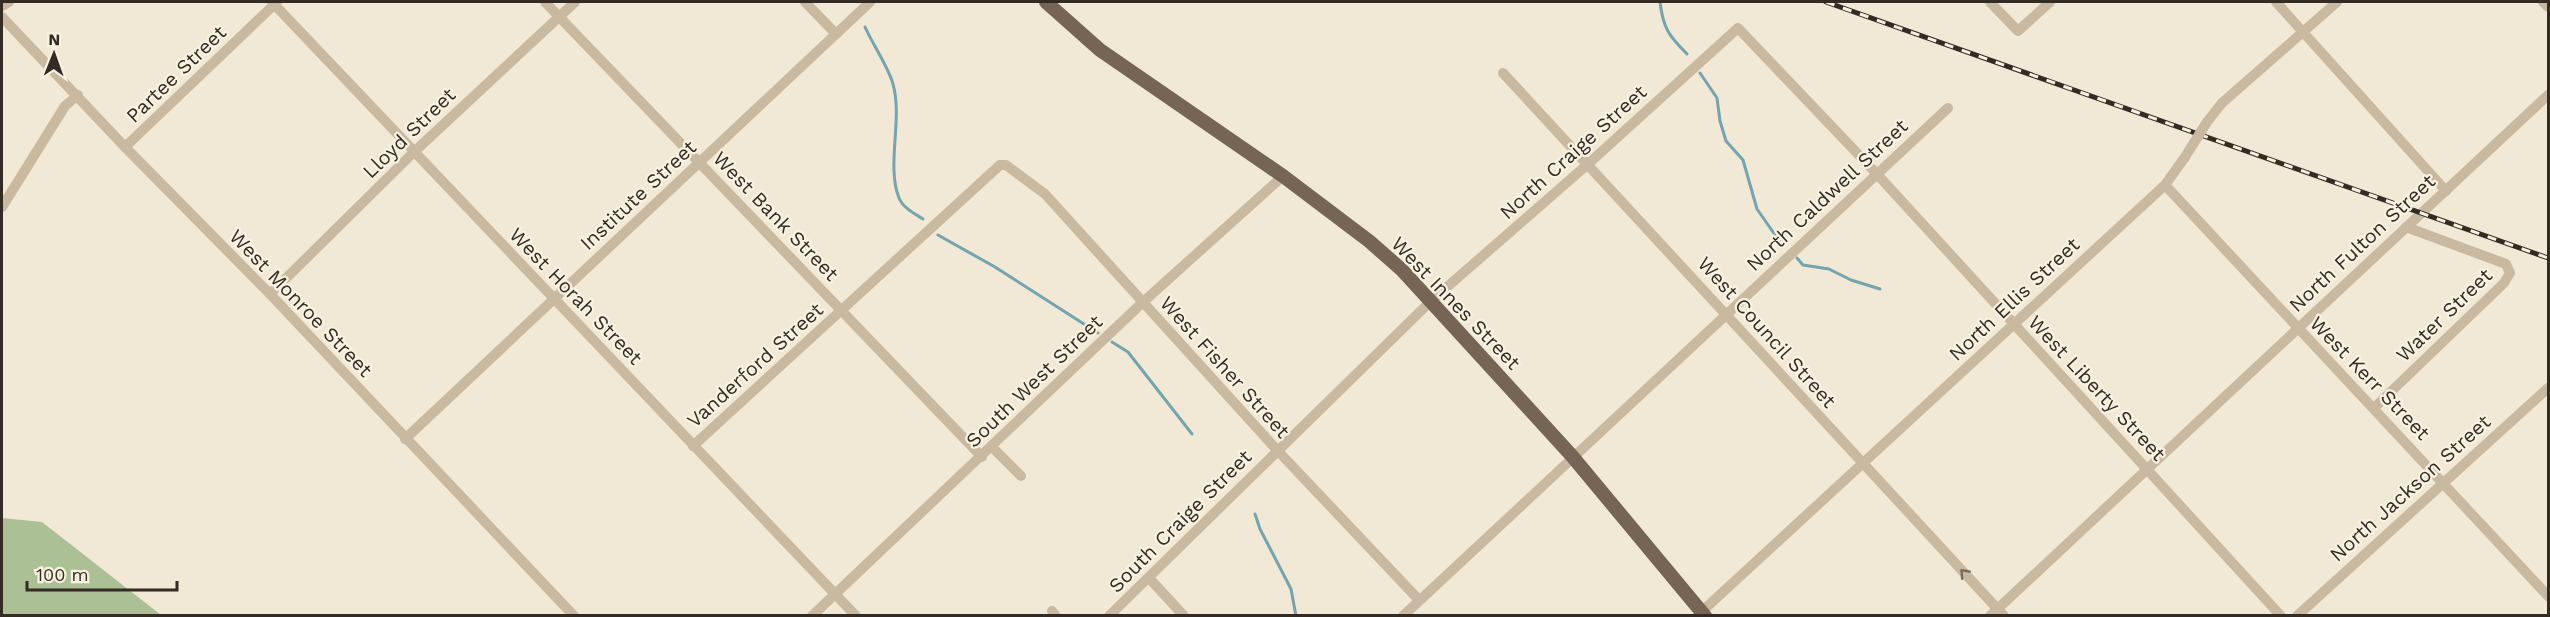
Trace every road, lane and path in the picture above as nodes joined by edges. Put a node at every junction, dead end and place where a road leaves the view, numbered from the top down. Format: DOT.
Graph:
graph roads {
  1 [pos="9,2"];
  2 [pos="274,2"];
  3 [pos="545,2"];
  4 [pos="575,2"];
  5 [pos="805,2"];
  6 [pos="870,2"];
  7 [pos="1046,2"];
  8 [pos="1990,2"];
  9 [pos="2050,2"];
  10 [pos="2276,2"];
  11 [pos="2337,2"];
  12 [pos="2543,2"];
  13 [pos="2,6"];
  14 [pos="2548,7"];
  15 [pos="2,17"];
  16 [pos="560,17"];
  17 [pos="1738,28"];
  18 [pos="2305,31"];
  19 [pos="836,34"];
  20 [pos="1503,73"];
  21 [pos="2548,94"];
  22 [pos="78,95"];
  23 [pos="1948,108"];
  24 [pos="125,147"];
  25 [pos="414,152"];
  26 [pos="699,162"];
  27 [pos="1588,164"];
  28 [pos="1000,165"];
  29 [pos="1876,173"];
  30 [pos="1283,176"];
  31 [pos="2165,185"];
  32 [pos="2446,191"];
  33 [pos="3,202"];
  34 [pos="2406,227"];
  35 [pos="270,294"];
  36 [pos="554,299"];
  37 [pos="1431,301"];
  38 [pos="1142,303"];
  39 [pos="843,311"];
  40 [pos="1727,313"];
  41 [pos="2013,324"];
  42 [pos="2297,327"];
  43 [pos="2548,388"];
  44 [pos="2375,407"];
  45 [pos="405,439"];
  46 [pos="693,446"];
  47 [pos="992,447"];
  48 [pos="1277,450"];
  49 [pos="1572,456"];
  50 [pos="982,457"];
  51 [pos="1863,464"];
  52 [pos="2147,469"];
  53 [pos="1021,476"];
  54 [pos="2444,482"];
  55 [pos="1149,578"];
  56 [pos="834,594"];
  57 [pos="2548,596"];
  58 [pos="1419,600"];
  59 [pos="1997,613"];
  60 [pos="1702,614"];
  61 [pos="574,615"];
  62 [pos="812,615"];
  63 [pos="856,615"];
  64 [pos="1109,615"];
  65 [pos="1184,615"];
  66 [pos="1403,615"];
  67 [pos="2281,615"];
  68 [pos="2297,615"];
  1 -- 13 [label="street"];
  2 -- 24 [label="street, Partee Street"];
  2 -- 25 [label="street, West Horah Street"];
  3 -- 16 [label="street, West Bank Street"];
  4 -- 16 [label="street, Lloyd Street"];
  5 -- 19 [label="street"];
  6 -- 19 [label="street, Institute Street"];
  7 -- 30 [label="main road, West Innes Street"];
  8 -- 9 [label="street"];
  10 -- 18 [label="street"];
  11 -- 18 [label="street, North Ellis Street"];
  12 -- 14 [label="street"];
  15 -- 22 [label="street, West Monroe Street"];
  16 -- 25 [label="street, Lloyd Street"];
  16 -- 26 [label="street, West Bank Street"];
  17 -- 27 [label="street, North Craige Street"];
  17 -- 29 [label="street, West Liberty Street"];
  18 -- 31 [label="street, North Ellis Street, bridge"];
  18 -- 32 [label="street"];
  19 -- 26 [label="street, Institute Street"];
  20 -- 27 [label="street, West Council Street"];
  21 -- 32 [label="street, North Fulton Street"];
  22 -- 24 [label="street, West Monroe Street"];
  22 -- 33 [label="street"];
  23 -- 29 [label="street, North Caldwell Street"];
  24 -- 35 [label="street, West Monroe Street"];
  25 -- 35 [label="street, Lloyd Street"];
  25 -- 36 [label="street, West Horah Street"];
  26 -- 36 [label="street, Institute Street"];
  26 -- 39 [label="street, West Bank Street"];
  27 -- 37 [label="street, North Craige Street"];
  27 -- 40 [label="street, West Council Street"];
  28 -- 38 [label="street, West Fisher Street"];
  28 -- 39 [label="street, Vanderford Street"];
  29 -- 40 [label="street, North Caldwell Street"];
  29 -- 41 [label="street, West Liberty Street"];
  30 -- 37 [label="main road, West Innes Street"];
  30 -- 38 [label="street, South West Street"];
  31 -- 41 [label="street, North Ellis Street"];
  31 -- 42 [label="street, West Kerr Street"];
  32 -- 34 [label="street, North Fulton Street"];
  34 -- 42 [label="street, North Fulton Street"];
  34 -- 44 [label="street, Water Street"];
  35 -- 45 [label="street, West Monroe Street"];
  36 -- 45 [label="street, Institute Street"];
  36 -- 46 [label="street, West Horah Street"];
  37 -- 48 [label="street, South Craige Street"];
  37 -- 49 [label="main road, West Innes Street"];
  38 -- 47 [label="street, South West Street"];
  38 -- 48 [label="street, West Fisher Street"];
  39 -- 46 [label="street, Vanderford Street"];
  39 -- 50 [label="street, West Bank Street"];
  40 -- 49 [label="street, North Caldwell Street"];
  40 -- 51 [label="street, West Council Street"];
  41 -- 51 [label="street, North Ellis Street"];
  41 -- 52 [label="street, West Liberty Street"];
  42 -- 44 [label="street, West Kerr Street"];
  42 -- 52 [label="street, North Fulton Street"];
  43 -- 54 [label="street, North Jackson Street"];
  44 -- 54 [label="street, West Kerr Street"];
  45 -- 61 [label="street, West Monroe Street"];
  46 -- 56 [label="street, West Horah Street"];
  47 -- 50 [label="street, South West Street"];
  47 -- 53 [label="street"];
  48 -- 55 [label="street, South Craige Street"];
  48 -- 58 [label="street, West Fisher Street"];
  49 -- 58 [label="street, North Caldwell Street"];
  49 -- 60 [label="main road, West Innes Street"];
  50 -- 56 [label="street, South West Street"];
  59 -- 51 [label="street, West Council Street, one-way"];
  51 -- 60 [label="street, North Ellis Street"];
  52 -- 59 [label="street, North Fulton Street"];
  52 -- 67 [label="street, West Liberty Street"];
  54 -- 57 [label="street, West Kerr Street"];
  54 -- 68 [label="street, North Jackson Street"];
  55 -- 64 [label="street, South Craige Street"];
  55 -- 65 [label="street"];
  56 -- 62 [label="street, South West Street"];
  56 -- 63 [label="street, West Horah Street"];
  58 -- 66 [label="street, North Caldwell Street"];
}
